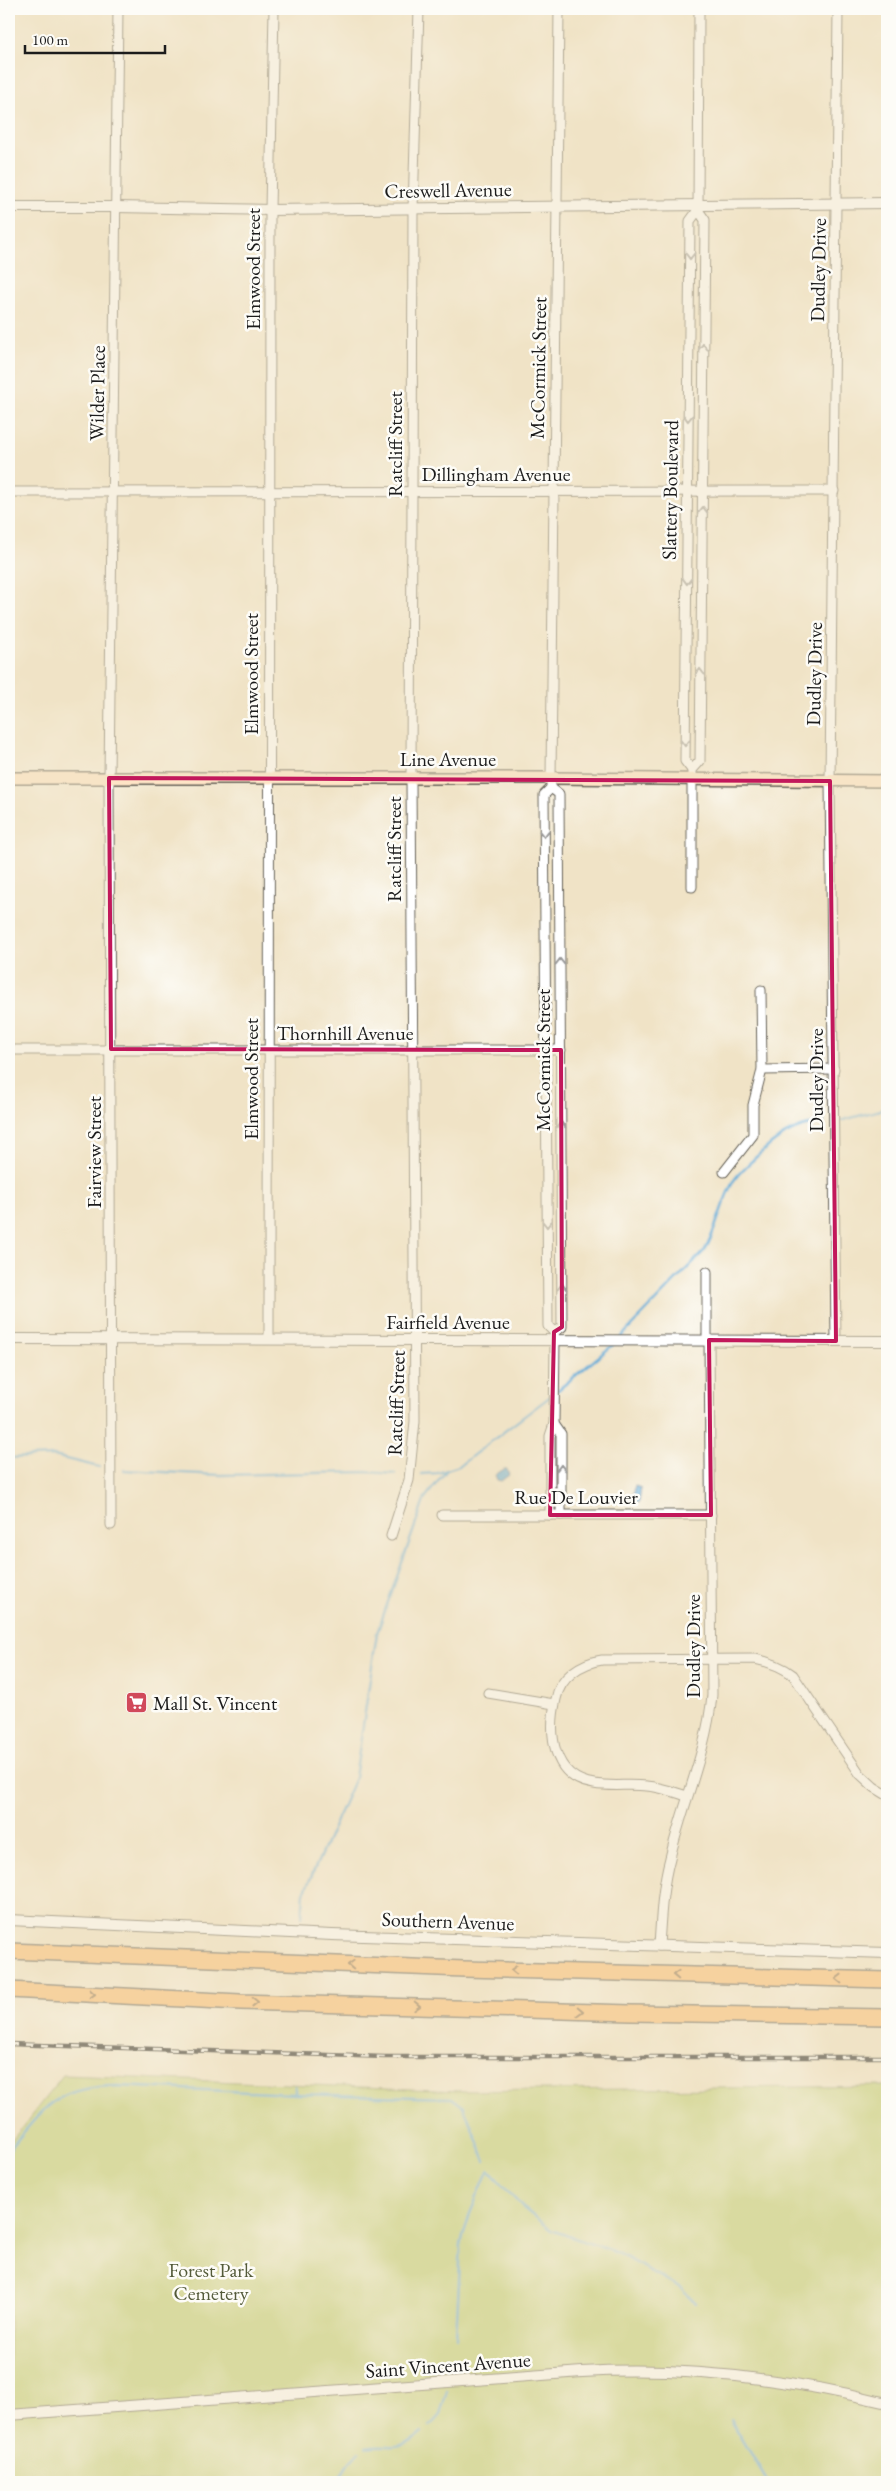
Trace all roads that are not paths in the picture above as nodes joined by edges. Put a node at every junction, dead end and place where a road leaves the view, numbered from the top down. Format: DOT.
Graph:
graph roads {
  1 [pos="118,9"];
  2 [pos="274,9"];
  3 [pos="419,9"];
  4 [pos="559,9"];
  5 [pos="700,9"];
  6 [pos="838,9"];
  7 [pos="837,204"];
  8 [pos="887,204"];
  9 [pos="9,207"];
  10 [pos="116,207"];
  11 [pos="557,207"];
  12 [pos="698,207"];
  13 [pos="413,208"];
  14 [pos="270,210"];
  15 [pos="688,491"];
  16 [pos="703,491"];
  17 [pos="834,491"];
  18 [pos="9,492"];
  19 [pos="113,492"];
  20 [pos="270,492"];
  21 [pos="412,492"];
  22 [pos="554,492"];
  23 [pos="692,775"];
  24 [pos="9,778"];
  25 [pos="109,778"];
  26 [pos="268,778"];
  27 [pos="411,778"];
  28 [pos="830,781"];
  29 [pos="887,781"];
  30 [pos="551,783"];
  31 [pos="692,886"];
  32 [pos="545,914"];
  33 [pos="560,914"];
  34 [pos="761,990"];
  35 [pos="111,1049"];
  36 [pos="9,1050"];
  37 [pos="546,1050"];
  38 [pos="561,1050"];
  39 [pos="268,1051"];
  40 [pos="413,1051"];
  41 [pos="834,1069"];
  42 [pos="762,1070"];
  43 [pos="724,1172"];
  44 [pos="547,1198"];
  45 [pos="561,1199"];
  46 [pos="707,1272"];
  47 [pos="554,1336"];
  48 [pos="9,1339"];
  49 [pos="111,1340"];
  50 [pos="269,1340"];
  51 [pos="415,1340"];
  52 [pos="708,1340"];
  53 [pos="836,1341"];
  54 [pos="887,1341"];
  55 [pos="554,1424"];
  56 [pos="442,1515"];
  57 [pos="550,1515"];
  58 [pos="561,1515"];
  59 [pos="711,1515"];
  60 [pos="111,1525"];
  61 [pos="391,1536"];
  62 [pos="712,1660"];
  63 [pos="488,1693"];
  64 [pos="554,1704"];
  65 [pos="887,1795"];
  66 [pos="688,1796"];
  67 [pos="9,1920"];
  68 [pos="9,1946"];
  69 [pos="659,1946"];
  70 [pos="9,1951"];
  71 [pos="887,1953"];
  72 [pos="89,1955"];
  73 [pos="887,1980"];
  74 [pos="9,1990"];
  75 [pos="60,1992"];
  76 [pos="9,2000"];
  77 [pos="887,2017"];
  78 [pos="887,2403"];
  79 [pos="9,2415"];
  1 -- 10 [label="street, Wilder Place"];
  2 -- 14 [label="street, Elmwood Street"];
  3 -- 13 [label="street, Ratcliff Street"];
  4 -- 11 [label="street, McCormick Street"];
  5 -- 12 [label="street, Slattery Boulevard"];
  6 -- 7 [label="street, Dudley Drive"];
  7 -- 8 [label="street, Creswell Avenue"];
  7 -- 12 [label="street, Creswell Avenue"];
  7 -- 17 [label="street, Dudley Drive"];
  9 -- 10 [label="street, Creswell Avenue"];
  10 -- 14 [label="street, Creswell Avenue"];
  10 -- 19 [label="street, Wilder Place"];
  11 -- 12 [label="street, Creswell Avenue"];
  11 -- 13 [label="street, Creswell Avenue"];
  11 -- 22 [label="street, McCormick Street"];
  12 -- 15 [label="street, Slattery Boulevard, one-way"];
  16 -- 12 [label="street, Slattery Boulevard, one-way"];
  13 -- 14 [label="street, Creswell Avenue"];
  13 -- 21 [label="street, Ratcliff Street"];
  14 -- 20 [label="street, Elmwood Street"];
  15 -- 16 [label="street, Dillingham Avenue"];
  15 -- 22 [label="street, Dillingham Avenue"];
  15 -- 23 [label="street, Slattery Boulevard, one-way"];
  16 -- 17 [label="street, Dillingham Avenue"];
  23 -- 16 [label="street, Slattery Boulevard, one-way"];
  17 -- 28 [label="street, Dudley Drive"];
  18 -- 19 [label="street, Dillingham Avenue"];
  19 -- 20 [label="street, Dillingham Avenue"];
  19 -- 25 [label="street, Wilder Place"];
  20 -- 21 [label="street, Dillingham Avenue"];
  20 -- 26 [label="street, Elmwood Street"];
  21 -- 22 [label="street, Dillingham Avenue"];
  21 -- 27 [label="street, Ratcliff Street"];
  22 -- 30 [label="street, McCormick Street"];
  23 -- 28 [label="main road, Line Avenue"];
  23 -- 30 [label="main road, Line Avenue"];
  23 -- 31 [label="street, Slattery Boulevard"];
  24 -- 25 [label="main road, Line Avenue"];
  25 -- 26 [label="main road, Line Avenue"];
  25 -- 35 [label="street, Fairview Street"];
  26 -- 27 [label="main road, Line Avenue"];
  26 -- 39 [label="street, Elmwood Street"];
  27 -- 30 [label="main road, Line Avenue"];
  27 -- 40 [label="street, Ratcliff Street"];
  28 -- 29 [label="main road, Line Avenue"];
  28 -- 41 [label="street, Dudley Drive"];
  30 -- 32 [label="street, McCormick Street, one-way"];
  30 -- 33 [label="street, McCormick Street"];
  32 -- 33 [label="street"];
  32 -- 37 [label="street, McCormick Street"];
  38 -- 33 [label="street, McCormick Street, one-way"];
  34 -- 42 [label="street"];
  35 -- 36 [label="street, Thornhill Avenue"];
  35 -- 39 [label="street, Thornhill Avenue"];
  35 -- 49 [label="street, Fairview Street"];
  37 -- 38 [label="street, Thornhill Avenue"];
  37 -- 40 [label="street, Thornhill Avenue"];
  37 -- 44 [label="street, McCormick Street"];
  45 -- 38 [label="street, McCormick Street, one-way"];
  39 -- 40 [label="street, Thornhill Avenue"];
  39 -- 50 [label="street, Elmwood Street"];
  40 -- 51 [label="street, Ratcliff Street"];
  41 -- 42 [label="street"];
  41 -- 53 [label="street, Dudley Drive"];
  42 -- 43 [label="street"];
  44 -- 45 [label="street"];
  44 -- 47 [label="street, McCormick Street, one-way"];
  47 -- 45 [label="street, McCormick Street, one-way"];
  46 -- 52 [label="street, Dudley Drive"];
  47 -- 51 [label="street, Fairfield Avenue"];
  47 -- 52 [label="street, Fairfield Avenue"];
  47 -- 55 [label="street"];
  48 -- 49 [label="street, Fairfield Avenue"];
  49 -- 50 [label="street, Fairfield Avenue"];
  49 -- 60 [label="street, Fairview Street"];
  50 -- 51 [label="street, Fairfield Avenue"];
  51 -- 61 [label="street, Ratcliff Street"];
  52 -- 53 [label="street, Fairfield Avenue"];
  52 -- 59 [label="street, Dudley Drive"];
  53 -- 54 [label="street, Fairfield Avenue"];
  55 -- 57 [label="street"];
  58 -- 55 [label="street, one-way"];
  56 -- 57 [label="street, Rue De Louvier"];
  57 -- 58 [label="street, Rue De Louvier"];
  58 -- 59 [label="street, Rue De Louvier"];
  59 -- 62 [label="street, Dudley Drive"];
  62 -- 64 [label="street"];
  62 -- 65 [label="street"];
  62 -- 66 [label="street, Dudley Drive"];
  63 -- 64 [label="street"];
  64 -- 66 [label="street"];
  66 -- 69 [label="street, Dudley Drive"];
  67 -- 69 [label="street, Southern Avenue"];
  68 -- 72 [label="highway"];
  69 -- 71 [label="street, Southern Avenue"];
  70 -- 72 [label="highway"];
  73 -- 72 [label="highway, one-way"];
  74 -- 75 [label="highway"];
  75 -- 76 [label="highway"];
  75 -- 77 [label="highway, one-way"];
  78 -- 79 [label="street, Saint Vincent Avenue"];
}
